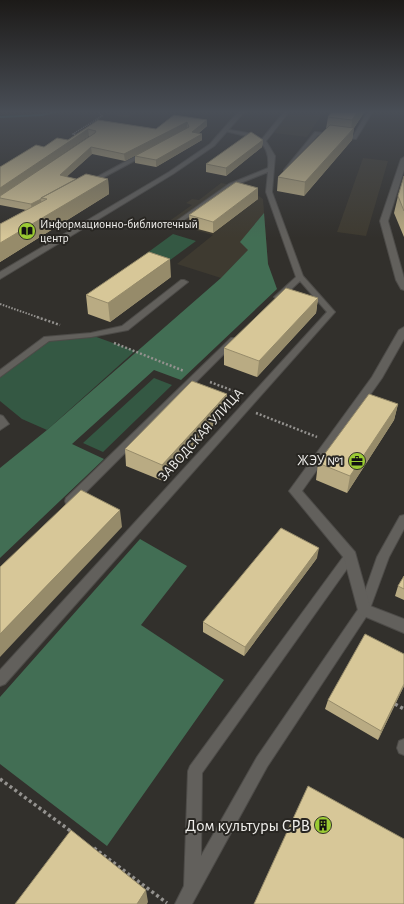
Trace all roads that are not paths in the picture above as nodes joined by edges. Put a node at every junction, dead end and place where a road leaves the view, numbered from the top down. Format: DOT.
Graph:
graph roads {
  1 [pos="145,153"];
  2 [pos="200,153"];
  3 [pos="270,153"];
  4 [pos="301,153"];
  5 [pos="404,159"];
  6 [pos="271,169"];
  7 [pos="284,174"];
  8 [pos="80,188"];
  9 [pos="178,222"];
  10 [pos="0,276"];
  11 [pos="300,277"];
  12 [pos="184,282"];
  13 [pos="404,287"];
  14 [pos="272,303"];
  15 [pos="404,330"];
  16 [pos="240,334"];
  17 [pos="0,374"];
  18 [pos="0,418"];
  19 [pos="0,426"];
  20 [pos="62,509"];
  21 [pos="404,519"];
  22 [pos="404,534"];
  23 [pos="350,556"];
  24 [pos="383,557"];
  25 [pos="364,610"];
  26 [pos="404,626"];
  27 [pos="0,680"];
  28 [pos="192,890"];
  29 [pos="183,904"];
  1 -- 8 [label="lane"];
  2 -- 10 [label="street"];
  3 -- 6 [label="lane, ЗАВОДСКАЯ УЛИЦА"];
  4 -- 7 [label="lane"];
  5 -- 13 [label="street"];
  6 -- 9 [label="lane"];
  6 -- 11 [label="lane, ЗАВОДСКАЯ УЛИЦА"];
  11 -- 14 [label="lane"];
  11 -- 27 [label="lane, ЗАВОДСКАЯ УЛИЦА"];
  12 -- 17 [label="lane"];
  15 -- 23 [label="street"];
  16 -- 20 [label="lane"];
  18 -- 19 [label="lane"];
  21 -- 24 [label="lane"];
  22 -- 24 [label="lane"];
  23 -- 25 [label="street"];
  23 -- 28 [label="lane"];
  24 -- 25 [label="lane"];
  25 -- 26 [label="street"];
  25 -- 28 [label="lane"];
  28 -- 29 [label="lane"];
}
